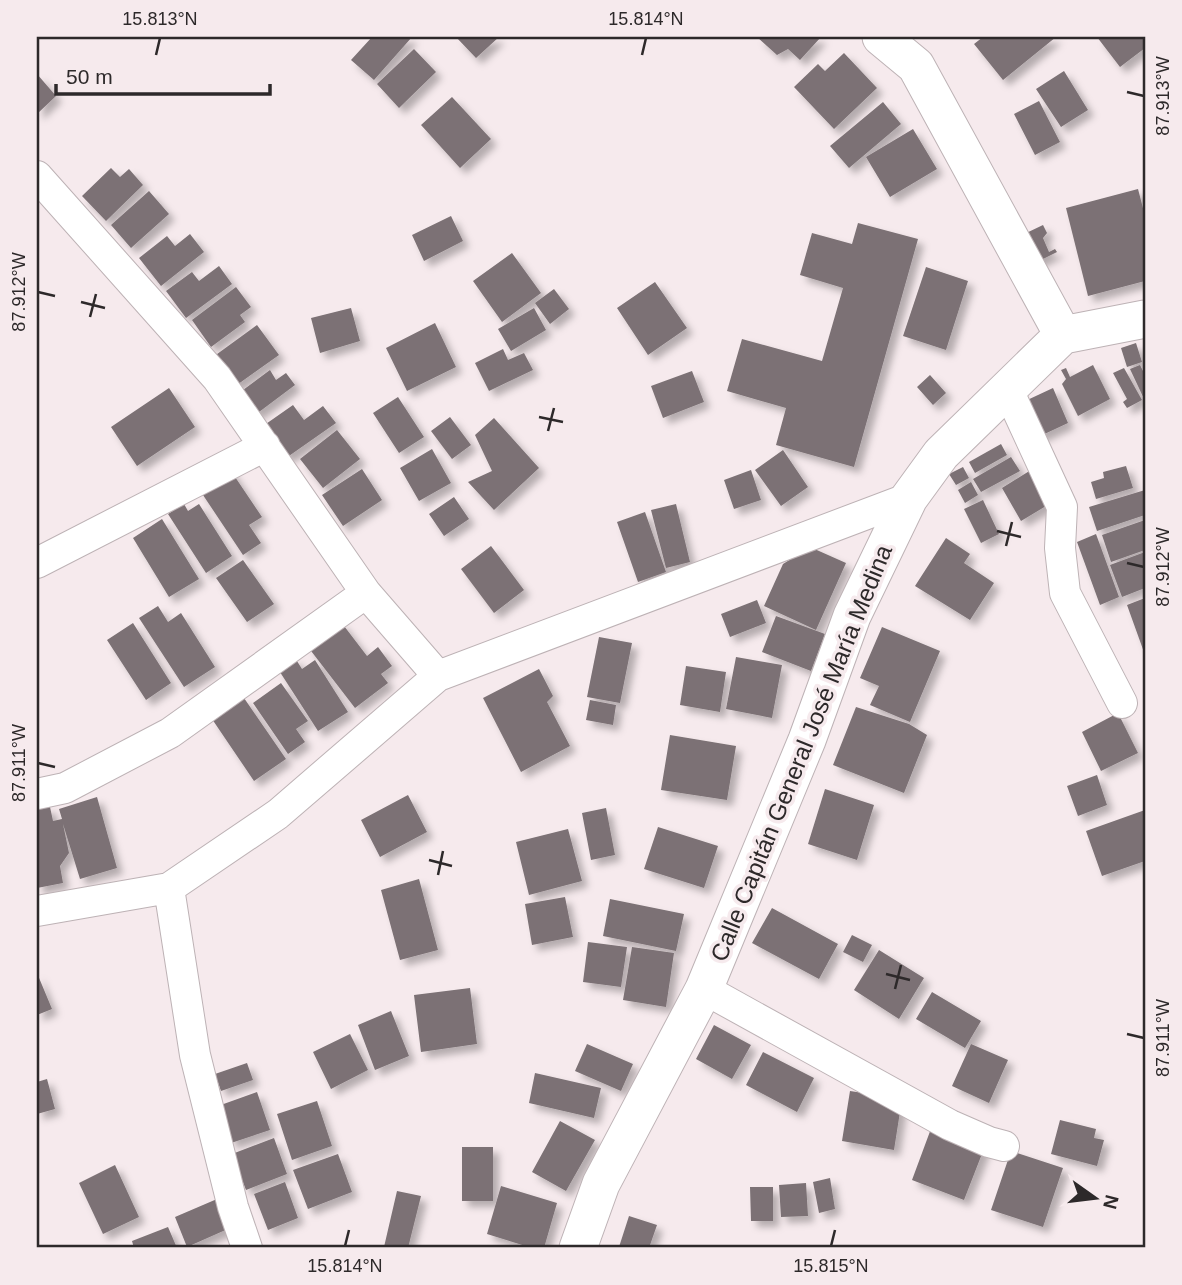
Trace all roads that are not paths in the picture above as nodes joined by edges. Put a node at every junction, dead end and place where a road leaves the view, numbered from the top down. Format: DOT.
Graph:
graph roads {
  1 [pos="881,37"];
  2 [pos="37,176"];
  3 [pos="1145,319"];
  4 [pos="1063,335"];
  5 [pos="1008,390"];
  6 [pos="265,446"];
  7 [pos="909,498"];
  8 [pos="37,563"];
  9 [pos="366,593"];
  10 [pos="438,676"];
  11 [pos="1122,703"];
  12 [pos="37,794"];
  13 [pos="169,888"];
  14 [pos="37,911"];
  15 [pos="704,989"];
  16 [pos="1004,1146"];
  17 [pos="247,1248"];
  18 [pos="578,1248"];
  1 -- 4 [label="street"];
  2 -- 6 [label="street"];
  3 -- 4 [label="street"];
  4 -- 5 [label="street, Calle Capitán General José María Medina"];
  5 -- 7 [label="street, Calle Capitán General José María Medina"];
  5 -- 11 [label="street"];
  6 -- 8 [label="street"];
  6 -- 9 [label="street"];
  7 -- 10 [label="street"];
  7 -- 15 [label="street, Calle Capitán General José María Medina"];
  9 -- 10 [label="street"];
  9 -- 12 [label="street"];
  10 -- 13 [label="street"];
  13 -- 14 [label="street"];
  13 -- 17 [label="street"];
  15 -- 16 [label="street"];
  15 -- 18 [label="street, Calle Capitán General José María Medina"];
}
